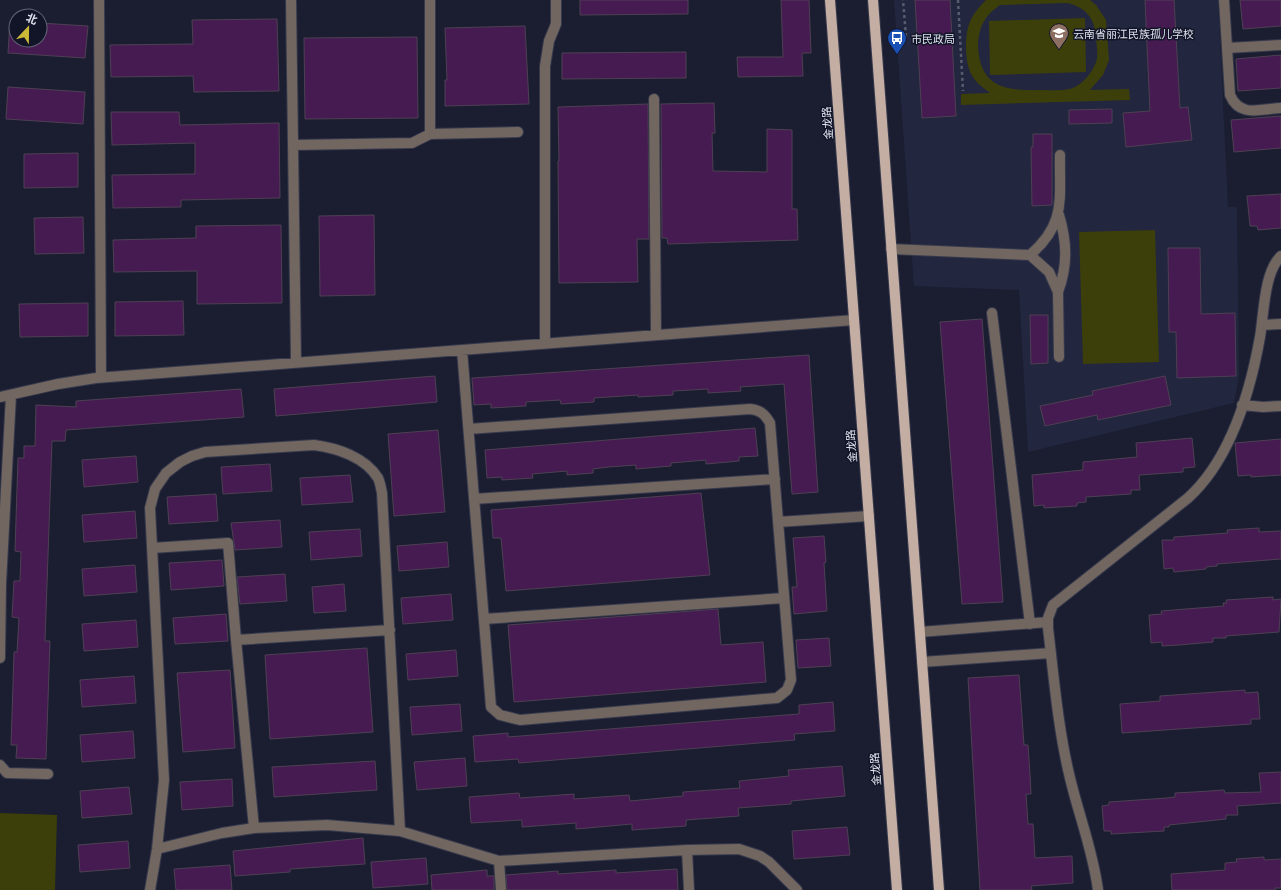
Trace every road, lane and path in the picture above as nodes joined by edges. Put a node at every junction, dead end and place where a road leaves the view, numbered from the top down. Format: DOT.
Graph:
graph roads {
  1 [pos="98,0"];
  2 [pos="291,0"];
  3 [pos="430,0"];
  4 [pos="556,0"];
  5 [pos="830,0"];
  6 [pos="873,0"];
  7 [pos="903,0"];
  8 [pos="958,0"];
  9 [pos="1224,0"];
  10 [pos="875,39"];
  11 [pos="1281,45"];
  12 [pos="1227,48"];
  13 [pos="963,91"];
  14 [pos="654,99"];
  15 [pos="1281,108"];
  16 [pos="518,132"];
  17 [pos="430,134"];
  18 [pos="293,145"];
  19 [pos="1060,156"];
  20 [pos="1058,216"];
  21 [pos="891,248"];
  22 [pos="1030,254"];
  23 [pos="1281,256"];
  24 [pos="1058,292"];
  25 [pos="992,313"];
  26 [pos="854,320"];
  27 [pos="1281,324"];
  28 [pos="1262,325"];
  29 [pos="656,335"];
  30 [pos="545,343"];
  31 [pos="462,350"];
  32 [pos="1059,357"];
  33 [pos="296,362"];
  34 [pos="101,377"];
  35 [pos="11,395"];
  36 [pos="0,397"];
  37 [pos="1242,405"];
  38 [pos="1281,406"];
  39 [pos="469,429"];
  40 [pos="775,479"];
  41 [pos="474,499"];
  42 [pos="869,516"];
  43 [pos="778,522"];
  44 [pos="152,548"];
  45 [pos="784,598"];
  46 [pos="484,619"];
  47 [pos="1048,622"];
  48 [pos="1030,624"];
  49 [pos="390,630"];
  50 [pos="920,632"];
  51 [pos="236,640"];
  52 [pos="1051,653"];
  53 [pos="0,658"];
  54 [pos="922,662"];
  55 [pos="0,765"];
  56 [pos="48,774"];
  57 [pos="254,828"];
  58 [pos="400,832"];
  59 [pos="157,849"];
  60 [pos="687,850"];
  61 [pos="499,861"];
  62 [pos="150,890"];
  63 [pos="501,890"];
  64 [pos="689,890"];
  65 [pos="797,890"];
  66 [pos="896,890"];
  67 [pos="939,890"];
  68 [pos="1098,890"];
  1 -- 34 [label="street"];
  2 -- 18 [label="street"];
  3 -- 17 [label="street"];
  4 -- 30 [label="street"];
  5 -- 26 [label="main road, 金龙路"];
  6 -- 10 [label="main road"];
  7 -- 10 [label="path"];
  8 -- 13 [label="path"];
  9 -- 12 [label="street"];
  10 -- 21 [label="main road"];
  11 -- 12 [label="street"];
  12 -- 15 [label="street"];
  14 -- 29 [label="street"];
  16 -- 17 [label="street"];
  17 -- 18 [label="street"];
  18 -- 33 [label="street"];
  19 -- 20 [label="street"];
  20 -- 22 [label="street"];
  20 -- 24 [label="street"];
  21 -- 22 [label="street"];
  21 -- 50 [label="main road"];
  22 -- 24 [label="street"];
  23 -- 28 [label="street"];
  24 -- 32 [label="street"];
  25 -- 48 [label="street"];
  26 -- 29 [label="street"];
  26 -- 42 [label="main road, 金龙路"];
  27 -- 28 [label="street"];
  28 -- 37 [label="street"];
  29 -- 30 [label="street"];
  30 -- 31 [label="street"];
  31 -- 33 [label="street"];
  31 -- 39 [label="street"];
  33 -- 34 [label="street"];
  34 -- 35 [label="street"];
  35 -- 36 [label="street"];
  35 -- 53 [label="street"];
  37 -- 38 [label="street"];
  37 -- 47 [label="street"];
  39 -- 40 [label="street"];
  39 -- 41 [label="street"];
  40 -- 41 [label="street"];
  40 -- 43 [label="street"];
  41 -- 46 [label="street"];
  42 -- 43 [label="street"];
  42 -- 66 [label="main road, 金龙路"];
  43 -- 45 [label="street"];
  44 -- 49 [label="street"];
  44 -- 51 [label="street"];
  44 -- 59 [label="street"];
  45 -- 46 [label="street"];
  45 -- 46 [label="street"];
  47 -- 48 [label="street"];
  47 -- 52 [label="street"];
  48 -- 50 [label="street"];
  49 -- 51 [label="street"];
  49 -- 58 [label="street"];
  50 -- 54 [label="main road"];
  51 -- 57 [label="street"];
  52 -- 54 [label="street"];
  52 -- 68 [label="street"];
  54 -- 67 [label="main road"];
  55 -- 56 [label="street"];
  57 -- 58 [label="street"];
  57 -- 59 [label="street"];
  58 -- 61 [label="street"];
  59 -- 62 [label="street"];
  60 -- 61 [label="street"];
  60 -- 64 [label="street"];
  60 -- 65 [label="street"];
  61 -- 63 [label="street"];
}
